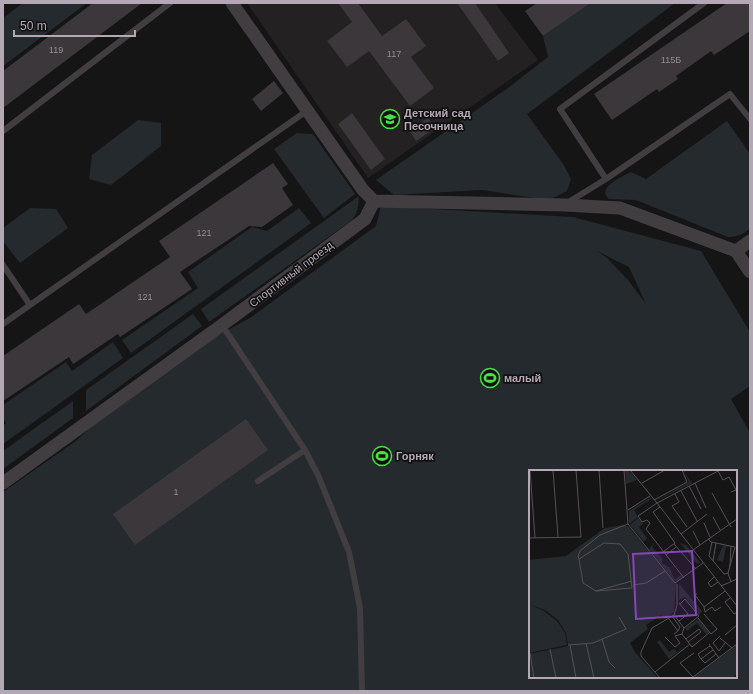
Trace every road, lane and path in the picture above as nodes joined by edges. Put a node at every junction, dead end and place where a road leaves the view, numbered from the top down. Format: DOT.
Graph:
graph roads {
  1 [pos="170,3"];
  2 [pos="232,3"];
  3 [pos="704,3"];
  4 [pos="308,110"];
  5 [pos="750,119"];
  6 [pos="3,131"];
  7 [pos="606,180"];
  8 [pos="374,201"];
  9 [pos="564,205"];
  10 [pos="750,241"];
  11 [pos="736,251"];
  12 [pos="3,265"];
  13 [pos="750,271"];
  14 [pos="30,305"];
  15 [pos="3,324"];
  16 [pos="222,325"];
  17 [pos="305,450"];
  18 [pos="258,481"];
  19 [pos="3,483"];
  20 [pos="362,691"];
  1 -- 6 [label="lane"];
  2 -- 4 [label="street"];
  3 -- 7 [label="lane"];
  4 -- 8 [label="street"];
  4 -- 14 [label="lane"];
  5 -- 7 [label="lane"];
  7 -- 9 [label="lane"];
  8 -- 9 [label="street"];
  8 -- 16 [label="street, Спортивный проезд"];
  9 -- 11 [label="street"];
  10 -- 11 [label="street"];
  11 -- 13 [label="street"];
  12 -- 14 [label="lane"];
  14 -- 15 [label="lane"];
  16 -- 17 [label="lane"];
  16 -- 19 [label="street, Спортивный проезд"];
  17 -- 18 [label="lane"];
  17 -- 20 [label="lane"];
}
